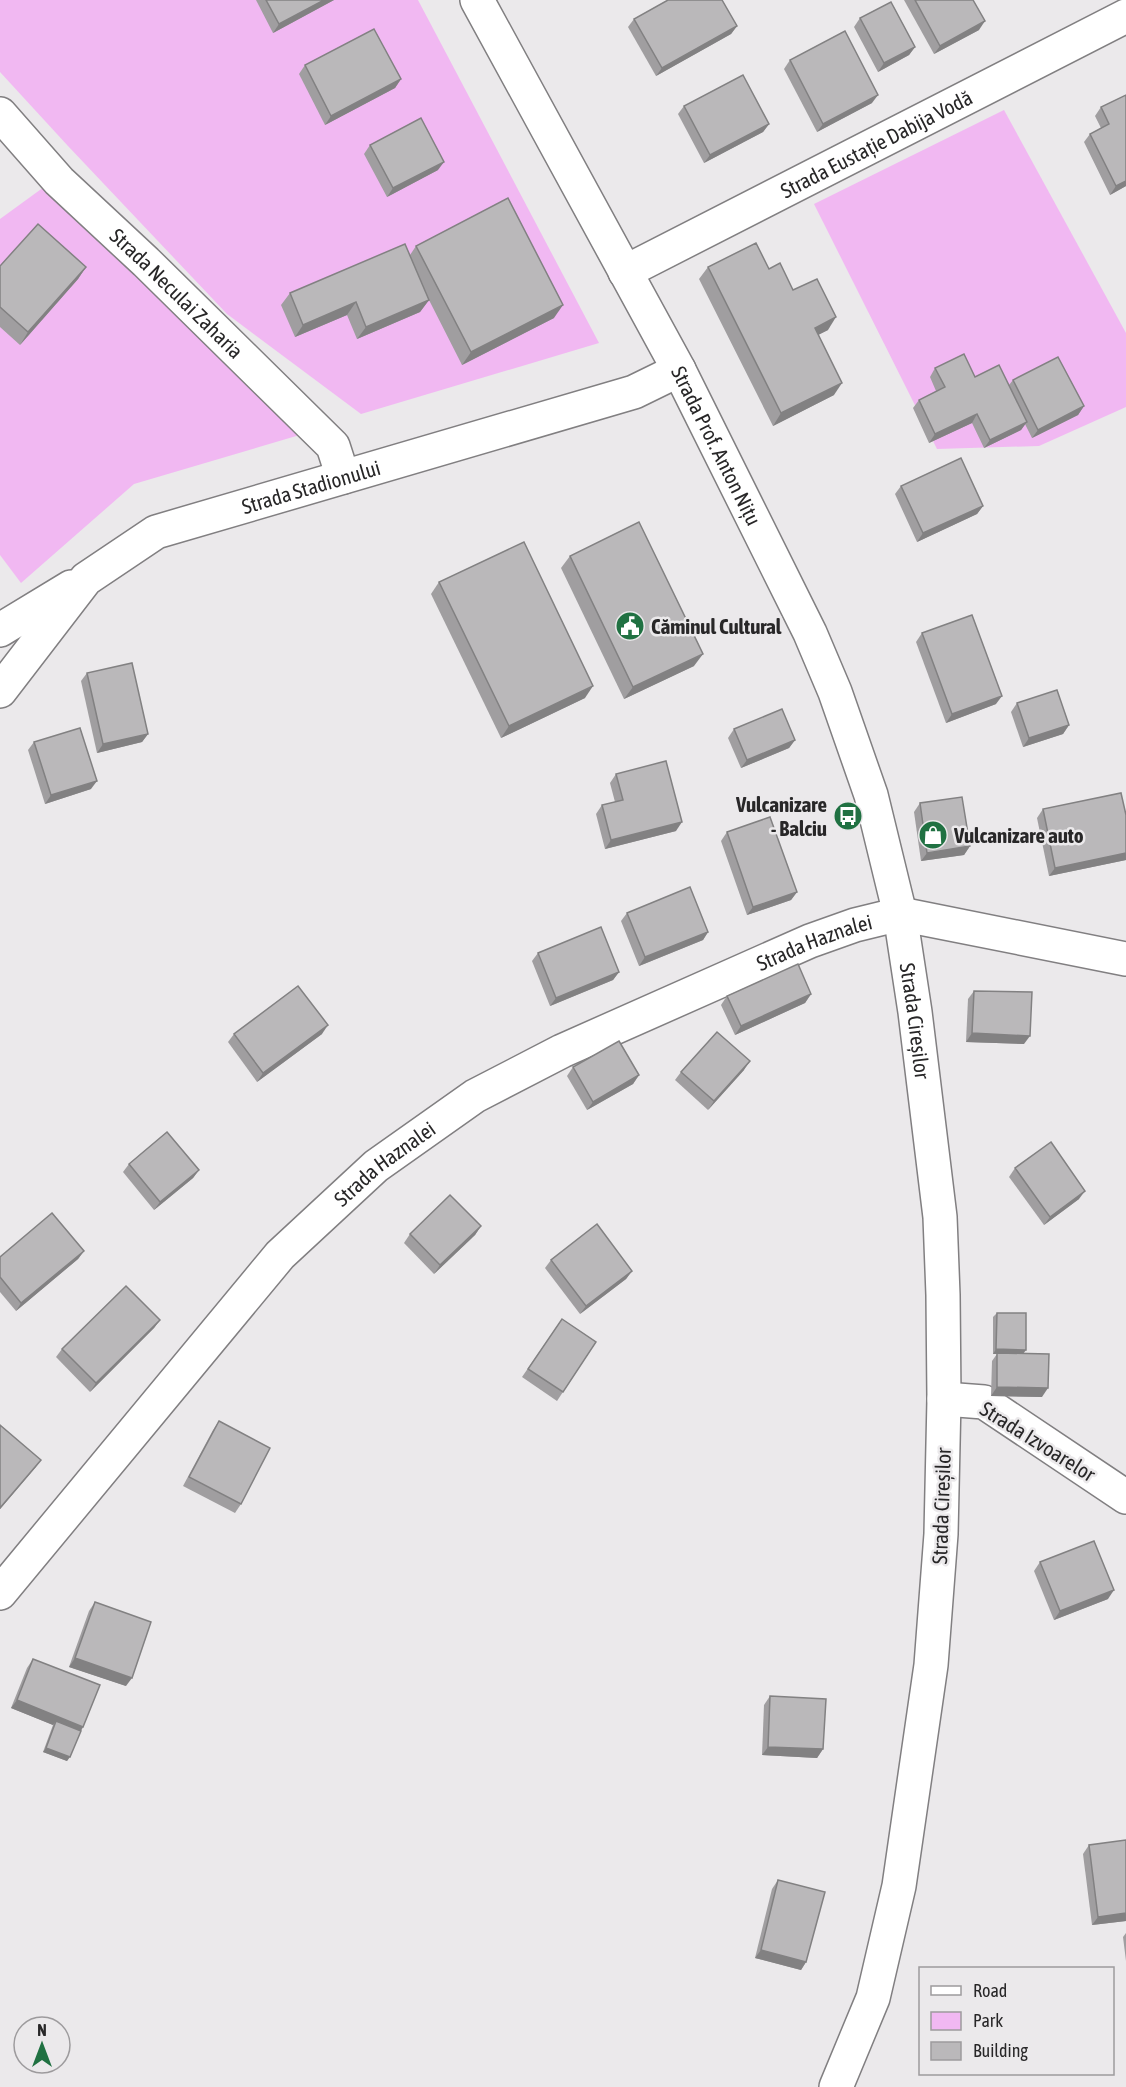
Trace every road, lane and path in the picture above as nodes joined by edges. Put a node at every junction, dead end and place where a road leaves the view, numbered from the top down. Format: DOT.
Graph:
graph roads {
  1 [pos="477,0"];
  2 [pos="1126,16"];
  3 [pos="0,114"];
  4 [pos="625,272"];
  5 [pos="679,370"];
  6 [pos="343,477"];
  7 [pos="86,579"];
  8 [pos="0,630"];
  9 [pos="0,691"];
  10 [pos="900,914"];
  11 [pos="1126,959"];
  12 [pos="944,1399"];
  13 [pos="1126,1497"];
  14 [pos="0,1593"];
  15 [pos="836,2087"];
  1 -- 4 [label="street, Strada Prof. Anton Nițu"];
  2 -- 4 [label="street, Strada Eustație Dabija Vodă"];
  3 -- 6 [label="street, Strada Neculai Zaharia"];
  4 -- 5 [label="street, Strada Prof. Anton Nițu"];
  5 -- 6 [label="street, Strada Stadionului"];
  5 -- 10 [label="street, Strada Prof. Anton Nițu"];
  6 -- 7 [label="street, Strada Stadionului"];
  7 -- 8 [label="street"];
  7 -- 9 [label="street, Strada Stadionului"];
  10 -- 11 [label="street"];
  10 -- 12 [label="street, Strada Cireșilor"];
  10 -- 14 [label="street, Strada Haznalei"];
  12 -- 13 [label="street, Strada Izvoarelor"];
  12 -- 15 [label="street, Strada Cireșilor"];
}
